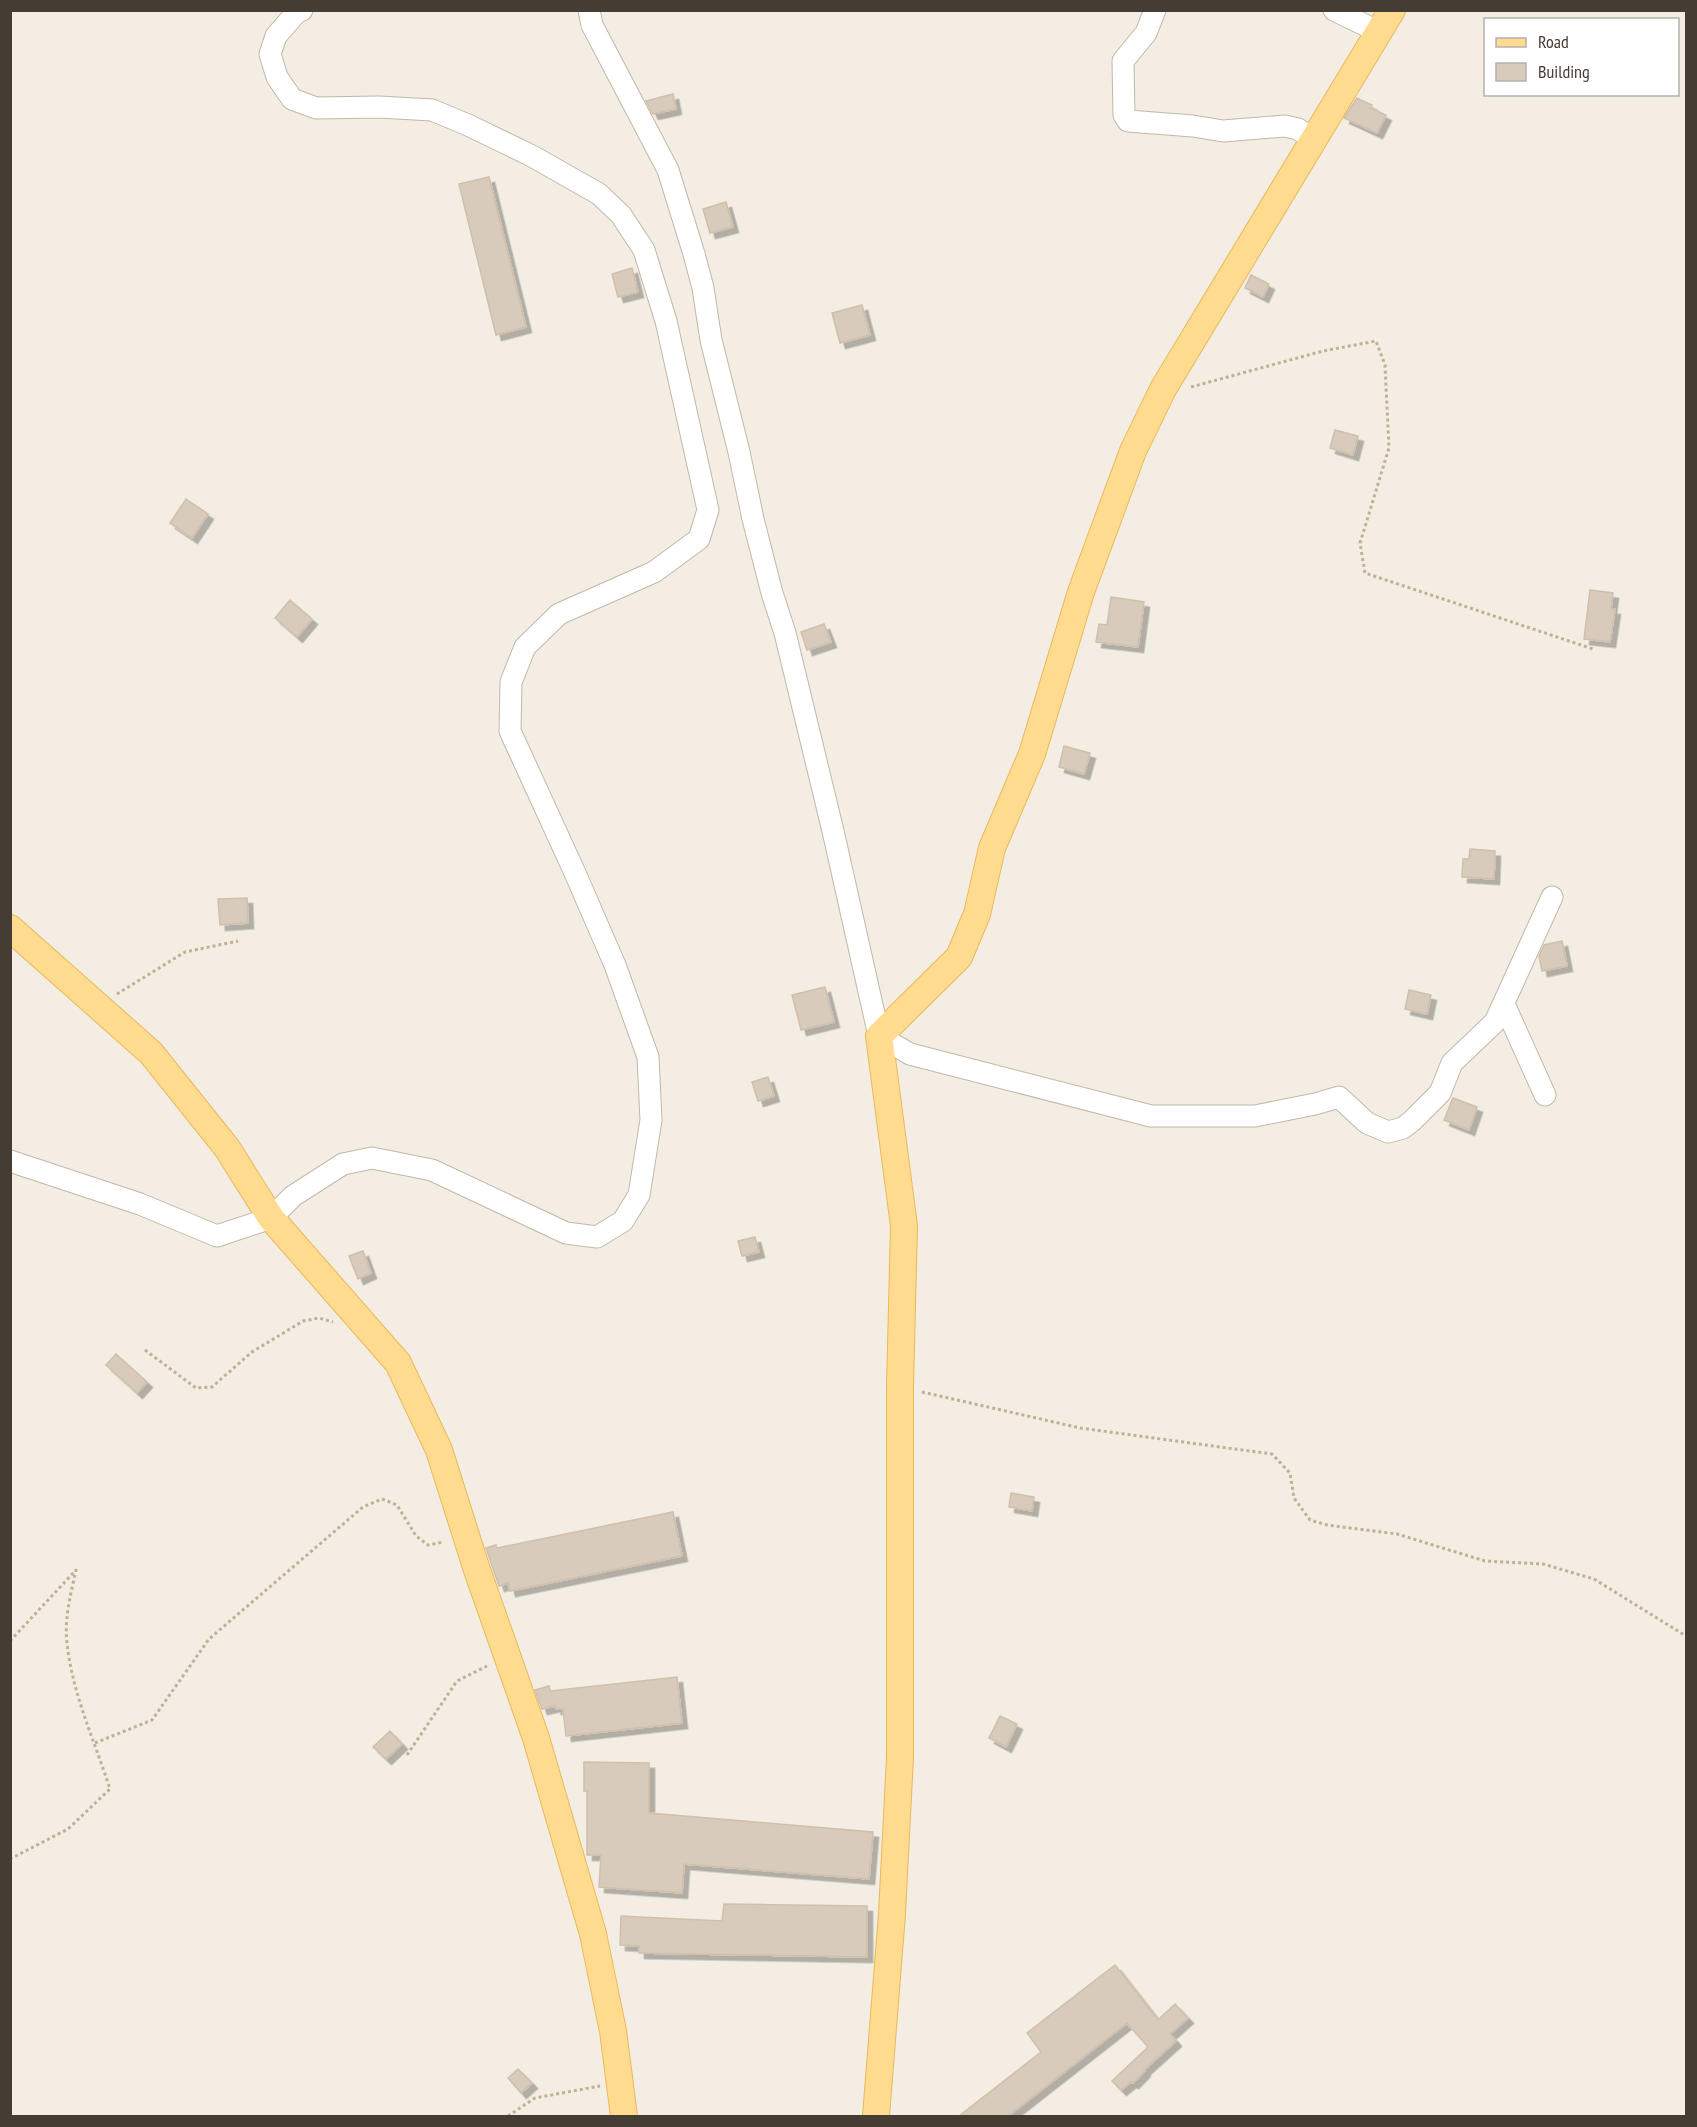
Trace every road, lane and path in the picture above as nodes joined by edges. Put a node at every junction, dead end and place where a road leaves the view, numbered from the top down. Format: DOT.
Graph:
graph roads {
  1 [pos="302,10"];
  2 [pos="589,10"];
  3 [pos="1155,10"];
  4 [pos="1334,10"];
  5 [pos="1385,21"];
  6 [pos="1314,140"];
  7 [pos="1160,395"];
  8 [pos="1593,649"];
  9 [pos="1552,897"];
  10 [pos="10,928"];
  11 [pos="238,941"];
  12 [pos="1504,1004"];
  13 [pos="97,1005"];
  14 [pos="879,1036"];
  15 [pos="1545,1095"];
  16 [pos="10,1161"];
  17 [pos="271,1218"];
  18 [pos="340,1324"];
  19 [pos="145,1350"];
  20 [pos="900,1387"];
  21 [pos="467,1537"];
  22 [pos="1686,1636"];
  23 [pos="10,1641"];
  24 [pos="507,1655"];
  25 [pos="95,1743"];
  26 [pos="407,1755"];
  27 [pos="10,1859"];
  28 [pos="620,2082"];
  29 [pos="508,2116"];
  30 [pos="624,2116"];
  31 [pos="876,2116"];
  1 -- 17 [label="street"];
  2 -- 14 [label="street"];
  3 -- 6 [label="street"];
  4 -- 5 [label="street"];
  5 -- 6 [label="main road"];
  6 -- 7 [label="main road"];
  7 -- 8 [label="path"];
  7 -- 14 [label="main road"];
  9 -- 12 [label="street"];
  10 -- 13 [label="main road"];
  11 -- 13 [label="path"];
  12 -- 14 [label="street"];
  12 -- 15 [label="street"];
  13 -- 17 [label="main road"];
  14 -- 20 [label="main road"];
  16 -- 17 [label="street"];
  17 -- 21 [label="main road"];
  18 -- 19 [label="path"];
  20 -- 22 [label="path"];
  20 -- 31 [label="main road"];
  21 -- 24 [label="main road"];
  21 -- 25 [label="path"];
  23 -- 25 [label="path"];
  24 -- 26 [label="path"];
  24 -- 28 [label="main road"];
  25 -- 27 [label="path"];
  28 -- 29 [label="path"];
  28 -- 30 [label="main road"];
}
